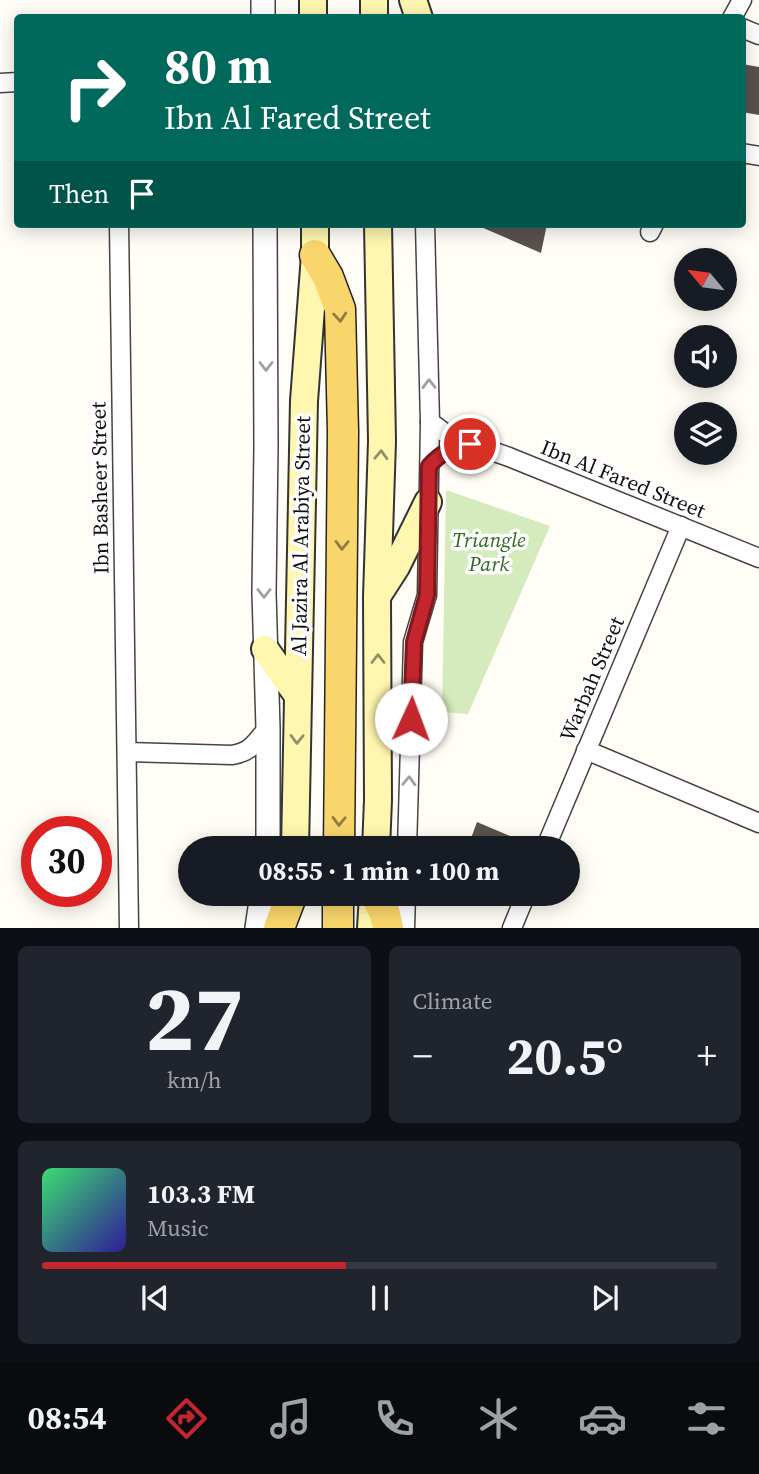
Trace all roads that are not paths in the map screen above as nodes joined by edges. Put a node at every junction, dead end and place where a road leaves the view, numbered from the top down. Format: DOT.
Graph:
graph roads {
  1 [pos="119,228"];
  2 [pos="265,228"];
  3 [pos="315,228"];
  4 [pos="378,228"];
  5 [pos="425,228"];
  6 [pos="315,255"];
  7 [pos="430,422"];
  8 [pos="470,444"];
  9 [pos="429,466"];
  10 [pos="428,502"];
  11 [pos="681,526"];
  12 [pos="759,558"];
  13 [pos="377,597"];
  14 [pos="265,649"];
  15 [pos="299,696"];
  16 [pos="268,728"];
  17 [pos="586,750"];
  18 [pos="127,752"];
  19 [pos="759,823"];
  20 [pos="268,836"];
  21 [pos="295,836"];
  22 [pos="339,836"];
  23 [pos="377,836"];
  24 [pos="407,836"];
  25 [pos="550,836"];
  26 [pos="260,906"];
  27 [pos="288,906"];
  28 [pos="293,906"];
  29 [pos="338,906"];
  30 [pos="373,906"];
  31 [pos="381,906"];
  32 [pos="406,906"];
  33 [pos="521,906"];
  34 [pos="130,928"];
  35 [pos="257,928"];
  36 [pos="279,928"];
  37 [pos="292,928"];
  38 [pos="338,928"];
  39 [pos="370,928"];
  40 [pos="388,928"];
  41 [pos="405,928"];
  42 [pos="512,928"];
  1 -- 18 [label="street, Ibn Basheer Street"];
  2 -- 14 [label="street, Al Jazira Al Arabiya Street, one-way"];
  3 -- 6 [label="main road, Al Jazira Al Arabiya Street"];
  13 -- 4 [label="main road, one-way"];
  7 -- 5 [label="street, one-way"];
  6 -- 15 [label="main road, Al Jazira Al Arabiya Street"];
  6 -- 22 [label="main road, one-way"];
  7 -- 8 [label="street, Ibn Al Fared Street"];
  7 -- 9 [label="street"];
  8 -- 9 [label="street"];
  8 -- 11 [label="street, Ibn Al Fared Street"];
  9 -- 10 [label="street"];
  10 -- 13 [label="main road"];
  24 -- 10 [label="street, one-way"];
  11 -- 12 [label="street, Ibn Al Fared Street"];
  11 -- 17 [label="street, Warbah Street"];
  23 -- 13 [label="main road, one-way"];
  14 -- 15 [label="main road"];
  14 -- 16 [label="street, Al Jazira Al Arabiya Street"];
  15 -- 21 [label="main road, Al Jazira Al Arabiya Street, one-way"];
  16 -- 18 [label="street"];
  16 -- 20 [label="street, Al Jazira Al Arabiya Street"];
  17 -- 19 [label="street"];
  17 -- 25 [label="street, Warbah Street"];
  18 -- 34 [label="street, Ibn Basheer Street"];
  26 -- 35 [label="street"];
  27 -- 36 [label="main road"];
  28 -- 37 [label="main road"];
  29 -- 38 [label="main road"];
  30 -- 39 [label="main road"];
  31 -- 40 [label="main road"];
  32 -- 41 [label="street"];
  33 -- 42 [label="street"];
}
